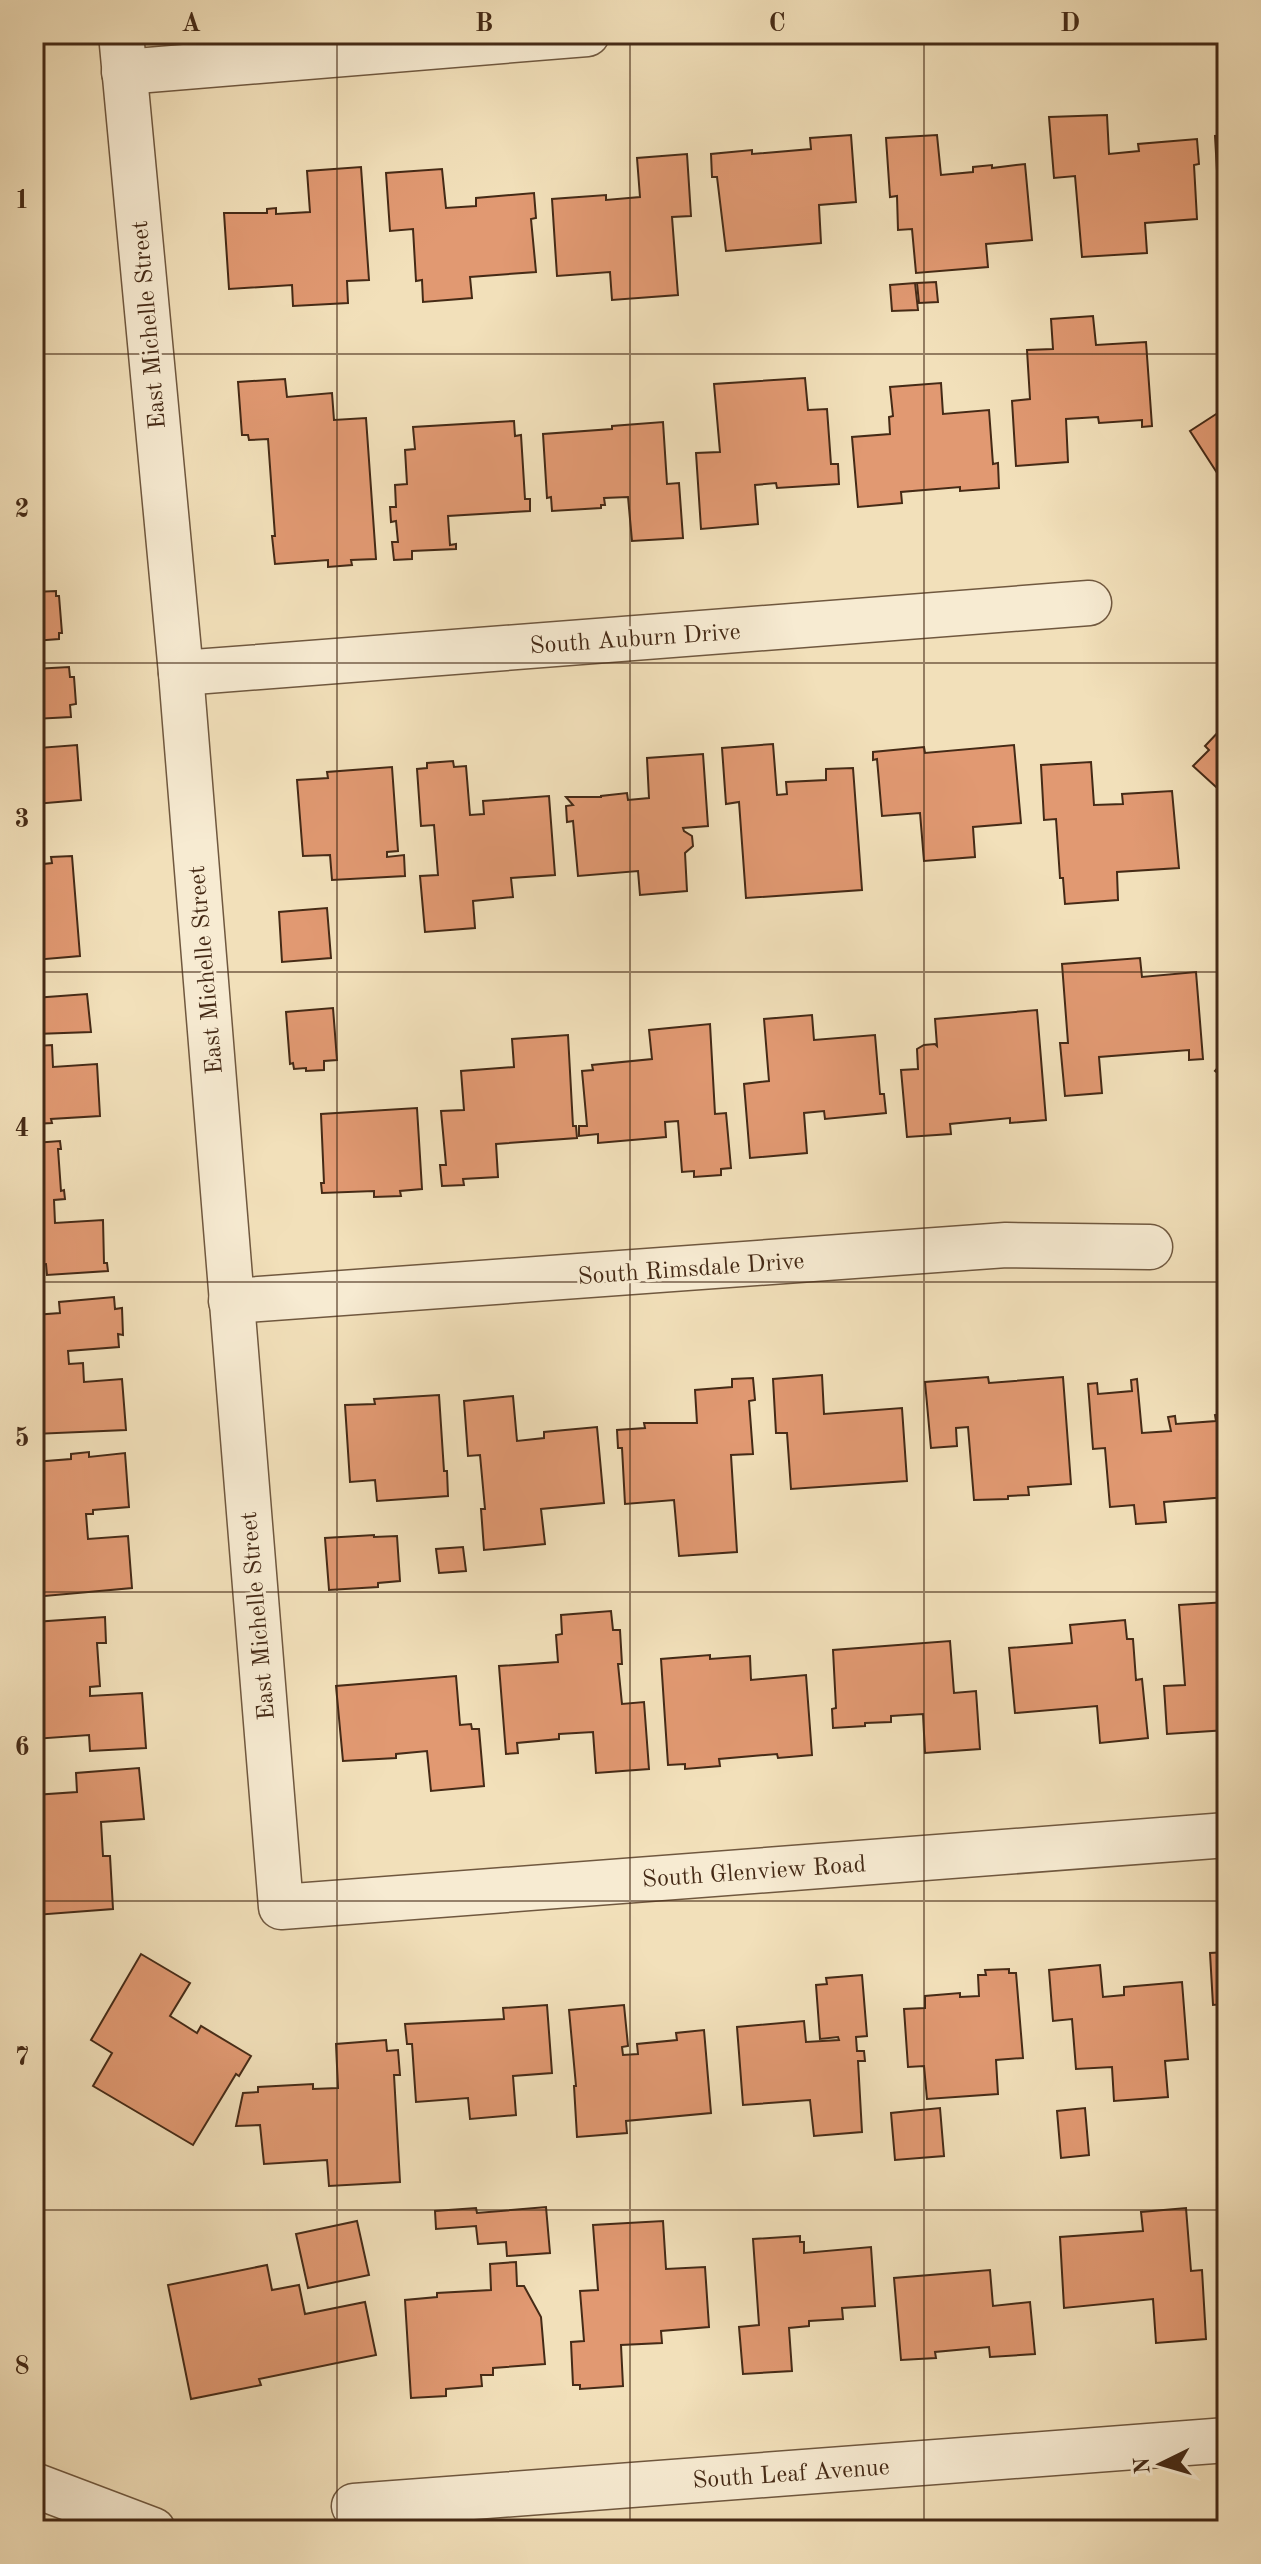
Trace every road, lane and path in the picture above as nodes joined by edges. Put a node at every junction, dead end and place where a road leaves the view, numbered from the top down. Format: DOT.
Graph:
graph roads {
  1 [pos="587,34"];
  2 [pos="122,53"];
  3 [pos="1089,603"];
  4 [pos="181,673"];
  5 [pos="1150,1247"];
  6 [pos="231,1301"];
  7 [pos="1227,1835"];
  8 [pos="281,1907"];
  9 [pos="1227,2440"];
  10 [pos="34,2485"];
  11 [pos="354,2506"];
  12 [pos="153,2530"];
  1 -- 2 [label="street"];
  2 -- 4 [label="street, East Michelle Street"];
  3 -- 4 [label="street, South Auburn Drive"];
  4 -- 6 [label="street, East Michelle Street"];
  5 -- 6 [label="street, South Rimsdale Drive"];
  6 -- 8 [label="street, East Michelle Street"];
  7 -- 8 [label="street, South Glenview Road"];
  9 -- 11 [label="street, South Leaf Avenue"];
  10 -- 12 [label="street"];
}
